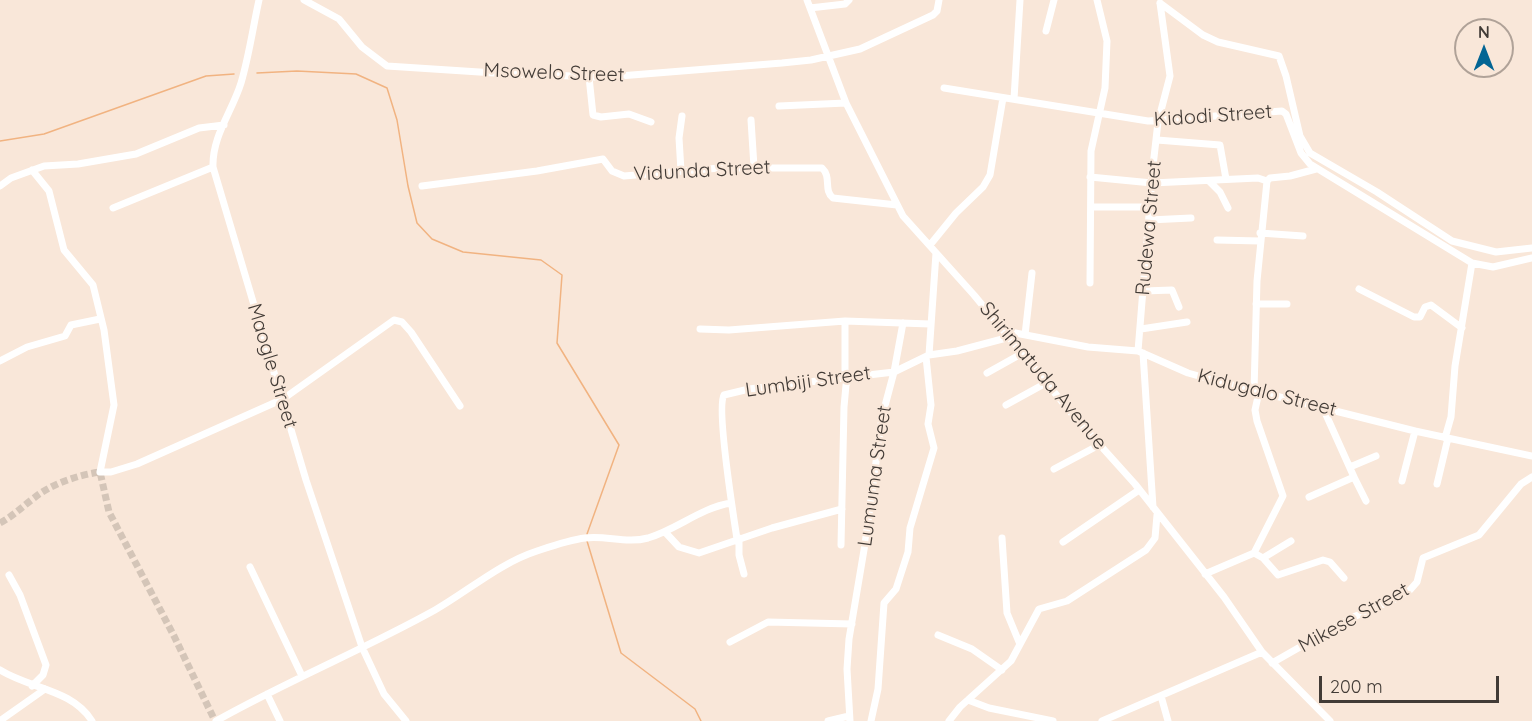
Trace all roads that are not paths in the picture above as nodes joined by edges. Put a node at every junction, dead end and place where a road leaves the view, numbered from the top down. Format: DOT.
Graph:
graph roads {
  1 [pos="259,0"];
  2 [pos="304,0"];
  3 [pos="849,0"];
  4 [pos="939,0"];
  5 [pos="1020,0"];
  6 [pos="1053,0"];
  7 [pos="1097,0"];
  8 [pos="1159,1"];
  9 [pos="809,4"];
  10 [pos="1046,31"];
  11 [pos="828,57"];
  12 [pos="589,77"];
  13 [pos="944,88"];
  14 [pos="1003,98"];
  15 [pos="1014,99"];
  16 [pos="846,103"];
  17 [pos="779,106"];
  18 [pos="1100,113"];
  19 [pos="682,116"];
  20 [pos="751,120"];
  21 [pos="651,122"];
  22 [pos="1158,122"];
  23 [pos="224,125"];
  24 [pos="1157,140"];
  25 [pos="213,166"];
  26 [pos="754,167"];
  27 [pos="1316,169"];
  28 [pos="32,170"];
  29 [pos="681,171"];
  30 [pos="1090,177"];
  31 [pos="1226,179"];
  32 [pos="1209,180"];
  33 [pos="1267,181"];
  34 [pos="1152,183"];
  35 [pos="0,186"];
  36 [pos="422,186"];
  37 [pos="897,204"];
  38 [pos="1092,207"];
  39 [pos="1150,207"];
  40 [pos="113,208"];
  41 [pos="1228,208"];
  42 [pos="1191,218"];
  43 [pos="1149,220"];
  44 [pos="1304,236"];
  45 [pos="1260,237"];
  46 [pos="1217,240"];
  47 [pos="930,245"];
  48 [pos="1532,248"];
  49 [pos="936,253"];
  50 [pos="1532,258"];
  51 [pos="1472,263"];
  52 [pos="1032,273"];
  53 [pos="1090,283"];
  54 [pos="1359,289"];
  55 [pos="1144,291"];
  56 [pos="1256,304"];
  57 [pos="1287,304"];
  58 [pos="1179,307"];
  59 [pos="100,319"];
  60 [pos="845,321"];
  61 [pos="1187,322"];
  62 [pos="903,323"];
  63 [pos="930,324"];
  64 [pos="700,328"];
  65 [pos="1462,328"];
  66 [pos="1141,329"];
  67 [pos="1004,331"];
  68 [pos="1025,336"];
  69 [pos="1010,338"];
  70 [pos="1141,352"];
  71 [pos="1021,354"];
  72 [pos="927,356"];
  73 [pos="0,361"];
  74 [pos="894,372"];
  75 [pos="987,373"];
  76 [pos="848,376"];
  77 [pos="1046,383"];
  78 [pos="1257,391"];
  79 [pos="283,399"];
  80 [pos="1006,405"];
  81 [pos="460,406"];
  82 [pos="1323,408"];
  83 [pos="1415,431"];
  84 [pos="1447,438"];
  85 [pos="1101,444"];
  86 [pos="1376,456"];
  87 [pos="1532,456"];
  88 [pos="1350,467"];
  89 [pos="1054,469"];
  90 [pos="1354,477"];
  91 [pos="1532,477"];
  92 [pos="1402,480"];
  93 [pos="1437,484"];
  94 [pos="1139,490"];
  95 [pos="1309,497"];
  96 [pos="1366,501"];
  97 [pos="731,503"];
  98 [pos="1153,507"];
  99 [pos="842,509"];
  100 [pos="1157,515"];
  101 [pos="665,532"];
  102 [pos="1002,538"];
  103 [pos="738,539"];
  104 [pos="1063,542"];
  105 [pos="1291,542"];
  106 [pos="841,545"];
  107 [pos="1254,553"];
  108 [pos="1263,558"];
  109 [pos="250,567"];
  110 [pos="744,574"];
  111 [pos="1205,574"];
  112 [pos="9,575"];
  113 [pos="1344,578"];
  114 [pos="852,624"];
  115 [pos="938,635"];
  116 [pos="730,642"];
  117 [pos="1019,642"];
  118 [pos="362,647"];
  119 [pos="1262,652"];
  120 [pos="1272,663"];
  121 [pos="0,670"];
  122 [pos="1002,670"];
  123 [pos="302,676"];
  124 [pos="32,686"];
  125 [pos="45,689"];
  126 [pos="267,694"];
  127 [pos="1161,696"];
  128 [pos="968,700"];
  129 [pos="1018,718"];
  130 [pos="850,719"];
  131 [pos="1,720"];
  132 [pos="88,720"];
  133 [pos="221,720"];
  134 [pos="280,721"];
  135 [pos="406,721"];
  136 [pos="828,721"];
  137 [pos="871,721"];
  138 [pos="949,721"];
  139 [pos="1053,721"];
  140 [pos="1102,721"];
  141 [pos="1168,721"];
  142 [pos="1330,721"];
  1 -- 23 [label="street, Maogle Street"];
  2 -- 12 [label="street, Msowelo Street"];
  3 -- 9 [label="street"];
  4 -- 11 [label="street, Msowelo Street"];
  5 -- 15 [label="street"];
  6 -- 10 [label="street"];
  7 -- 18 [label="street"];
  8 -- 22 [label="street, Rudewa Street"];
  8 -- 48 [label="street"];
  9 -- 11 [label="street, Shirimatuda Avenue"];
  11 -- 12 [label="street, Msowelo Street"];
  11 -- 16 [label="street, Shirimatuda Avenue"];
  12 -- 21 [label="street"];
  13 -- 14 [label="street, Kidodi Street"];
  14 -- 15 [label="street, Kidodi Street"];
  14 -- 47 [label="street"];
  15 -- 18 [label="street, Kidodi Street"];
  16 -- 17 [label="street"];
  16 -- 37 [label="street, Shirimatuda Avenue"];
  18 -- 22 [label="street, Kidodi Street"];
  18 -- 30 [label="street"];
  19 -- 29 [label="street"];
  20 -- 26 [label="street"];
  22 -- 24 [label="street, Rudewa Street"];
  22 -- 27 [label="street, Kidodi Street"];
  23 -- 25 [label="street, Maogle Street"];
  23 -- 28 [label="street"];
  24 -- 31 [label="street"];
  24 -- 34 [label="street, Rudewa Street"];
  25 -- 40 [label="street"];
  25 -- 79 [label="street, Maogle Street"];
  26 -- 29 [label="street, Vidunda Street"];
  26 -- 37 [label="street, Vidunda Street"];
  27 -- 33 [label="street"];
  27 -- 51 [label="street, Kidodi Street"];
  28 -- 35 [label="street"];
  28 -- 59 [label="street"];
  29 -- 36 [label="street, Vidunda Street"];
  30 -- 34 [label="street"];
  30 -- 38 [label="street"];
  31 -- 32 [label="street"];
  31 -- 33 [label="street"];
  32 -- 34 [label="street"];
  32 -- 41 [label="street"];
  33 -- 45 [label="street"];
  34 -- 39 [label="street, Rudewa Street"];
  37 -- 47 [label="street, Shirimatuda Avenue"];
  38 -- 39 [label="street"];
  38 -- 53 [label="street"];
  39 -- 43 [label="street, Rudewa Street"];
  42 -- 43 [label="street"];
  43 -- 55 [label="street, Rudewa Street"];
  44 -- 45 [label="street"];
  45 -- 46 [label="street"];
  45 -- 56 [label="street"];
  47 -- 49 [label="street, Shirimatuda Avenue"];
  49 -- 63 [label="street"];
  49 -- 67 [label="street, Shirimatuda Avenue"];
  50 -- 51 [label="street, Kidodi Street"];
  51 -- 65 [label="street"];
  52 -- 68 [label="street"];
  54 -- 65 [label="street"];
  55 -- 58 [label="street"];
  55 -- 66 [label="street, Rudewa Street"];
  56 -- 57 [label="street"];
  56 -- 78 [label="street"];
  59 -- 73 [label="street"];
  59 -- 79 [label="street"];
  60 -- 62 [label="street"];
  60 -- 64 [label="street"];
  60 -- 76 [label="street"];
  61 -- 66 [label="street"];
  62 -- 63 [label="street"];
  62 -- 74 [label="street, Lumuma Street"];
  63 -- 72 [label="street"];
  65 -- 84 [label="street"];
  66 -- 70 [label="street, Rudewa Street"];
  67 -- 68 [label="street, Kidugalo Street"];
  67 -- 69 [label="street, Shirimatuda Avenue"];
  68 -- 70 [label="street, Kidugalo Street"];
  69 -- 71 [label="street, Shirimatuda Avenue"];
  69 -- 72 [label="street"];
  70 -- 78 [label="street, Kidugalo Street"];
  70 -- 98 [label="street, Rudewa Street"];
  71 -- 75 [label="street"];
  71 -- 77 [label="street, Shirimatuda Avenue"];
  72 -- 74 [label="street"];
  72 -- 137 [label="street"];
  74 -- 76 [label="street, Lumbiji Street"];
  74 -- 114 [label="street, Lumuma Street"];
  76 -- 97 [label="street, Lumbiji Street"];
  76 -- 99 [label="street"];
  77 -- 80 [label="street"];
  77 -- 85 [label="street, Shirimatuda Avenue"];
  78 -- 82 [label="street, Kidugalo Street"];
  78 -- 107 [label="street"];
  79 -- 81 [label="street"];
  79 -- 118 [label="street, Maogle Street"];
  82 -- 83 [label="street, Kidugalo Street"];
  82 -- 88 [label="street"];
  83 -- 84 [label="street, Kidugalo Street"];
  83 -- 92 [label="street"];
  84 -- 87 [label="street, Kidugalo Street"];
  84 -- 93 [label="street"];
  85 -- 89 [label="street"];
  85 -- 94 [label="street, Shirimatuda Avenue"];
  86 -- 88 [label="street"];
  88 -- 90 [label="street"];
  90 -- 95 [label="street"];
  90 -- 96 [label="street"];
  91 -- 120 [label="street, Mikese Street"];
  94 -- 98 [label="street, Shirimatuda Avenue"];
  94 -- 104 [label="street"];
  97 -- 101 [label="street"];
  97 -- 103 [label="street, Lumbiji Street"];
  98 -- 100 [label="street, Shirimatuda Avenue"];
  99 -- 103 [label="street"];
  99 -- 106 [label="street"];
  100 -- 111 [label="street, Shirimatuda Avenue"];
  100 -- 117 [label="street"];
  101 -- 103 [label="street"];
  101 -- 118 [label="street"];
  102 -- 117 [label="street"];
  103 -- 110 [label="street, Lumbiji Street"];
  105 -- 108 [label="street"];
  107 -- 108 [label="street"];
  107 -- 111 [label="street"];
  108 -- 113 [label="street"];
  109 -- 123 [label="street"];
  111 -- 119 [label="street, Shirimatuda Avenue"];
  112 -- 124 [label="street"];
  114 -- 116 [label="street"];
  114 -- 130 [label="street, Lumuma Street"];
  115 -- 122 [label="street"];
  117 -- 122 [label="street"];
  118 -- 123 [label="street"];
  118 -- 135 [label="street, Maogle Street"];
  119 -- 120 [label="street, Shirimatuda Avenue"];
  119 -- 127 [label="street"];
  120 -- 142 [label="street, Shirimatuda Avenue"];
  121 -- 124 [label="street"];
  122 -- 128 [label="street"];
  123 -- 126 [label="street"];
  124 -- 125 [label="street"];
  125 -- 131 [label="street"];
  125 -- 132 [label="street"];
  126 -- 133 [label="street"];
  126 -- 134 [label="street"];
  127 -- 140 [label="street"];
  127 -- 141 [label="street"];
  128 -- 129 [label="street"];
  128 -- 138 [label="street"];
  129 -- 139 [label="street"];
  130 -- 136 [label="street"];
}
